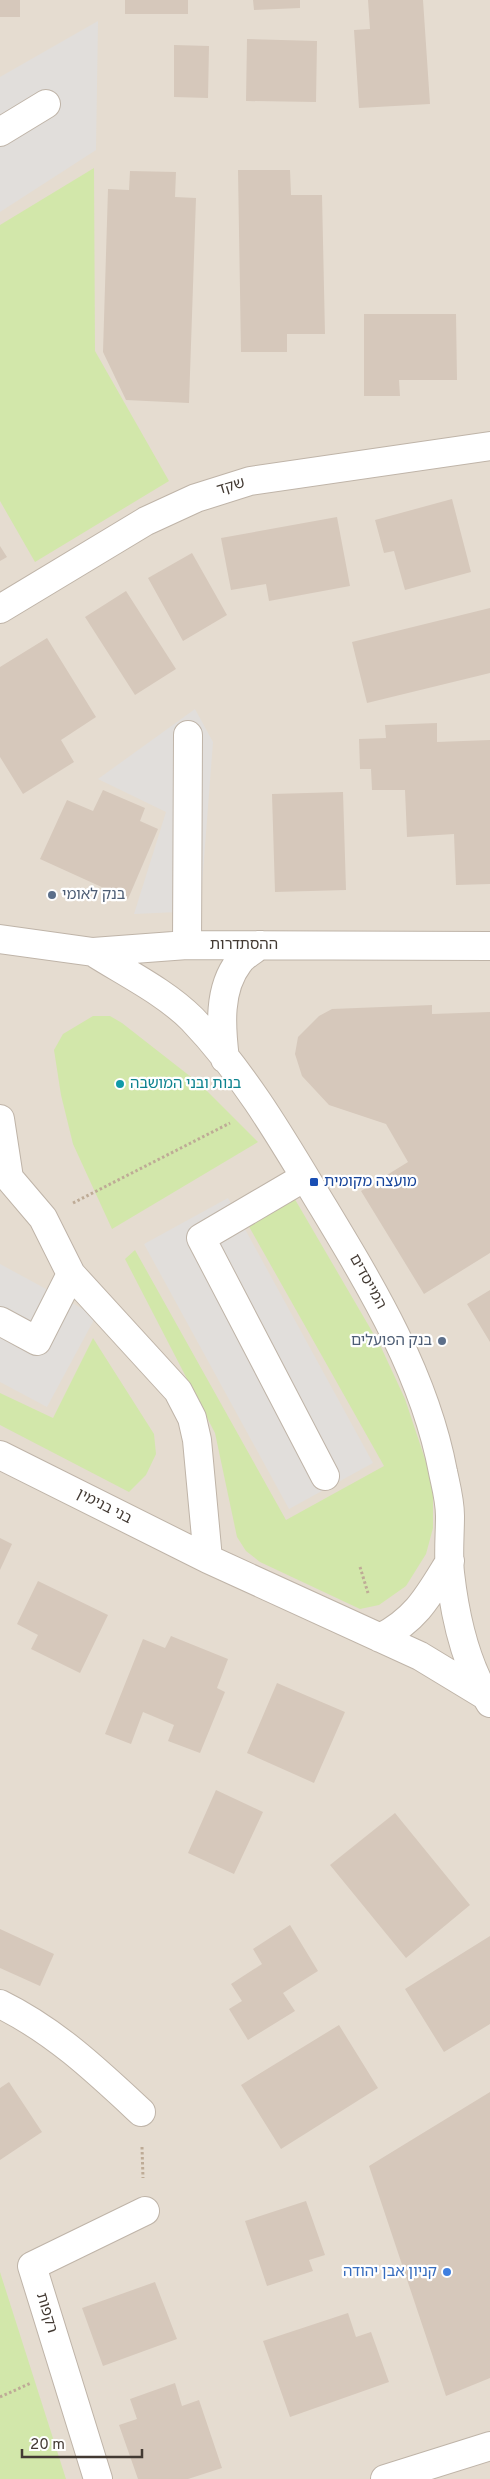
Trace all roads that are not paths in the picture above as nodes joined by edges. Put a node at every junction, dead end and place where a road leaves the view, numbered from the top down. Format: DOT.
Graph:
graph roads {
  1 [pos="46,104"];
  2 [pos="0,132"];
  3 [pos="490,446"];
  4 [pos="0,609"];
  5 [pos="188,735"];
  6 [pos="0,939"];
  7 [pos="187,945"];
  8 [pos="260,945"];
  9 [pos="490,946"];
  10 [pos="93,952"];
  11 [pos="225,1059"];
  12 [pos="0,1119"];
  13 [pos="305,1177"];
  14 [pos="71,1274"];
  15 [pos="0,1321"];
  16 [pos="0,1455"];
  17 [pos="325,1476"];
  18 [pos="208,1559"];
  19 [pos="450,1561"];
  20 [pos="380,1638"];
  21 [pos="488,1700"];
  22 [pos="0,2004"];
  23 [pos="141,2112"];
  24 [pos="145,2211"];
  25 [pos="490,2446"];
  26 [pos="98,2479"];
  27 [pos="385,2479"];
  1 -- 2 [label="street"];
  3 -- 4 [label="street, שקד"];
  5 -- 7 [label="street"];
  6 -- 10 [label="street, ההסתדרות"];
  7 -- 8 [label="street, ההסתדרות"];
  7 -- 10 [label="street, ההסתדרות"];
  8 -- 9 [label="street, ההסתדרות"];
  8 -- 11 [label="street"];
  10 -- 11 [label="street, המייסדים"];
  11 -- 13 [label="street, המייסדים"];
  12 -- 14 [label="street"];
  13 -- 17 [label="street"];
  13 -- 19 [label="street, המייסדים"];
  14 -- 15 [label="street"];
  14 -- 18 [label="street"];
  16 -- 18 [label="street, בני בנימין"];
  18 -- 20 [label="street, המייסדים"];
  19 -- 20 [label="street"];
  19 -- 21 [label="street, המייסדים"];
  20 -- 21 [label="street, המייסדים"];
  22 -- 23 [label="street"];
  24 -- 26 [label="street, רקפות"];
  25 -- 27 [label="street"];
}
